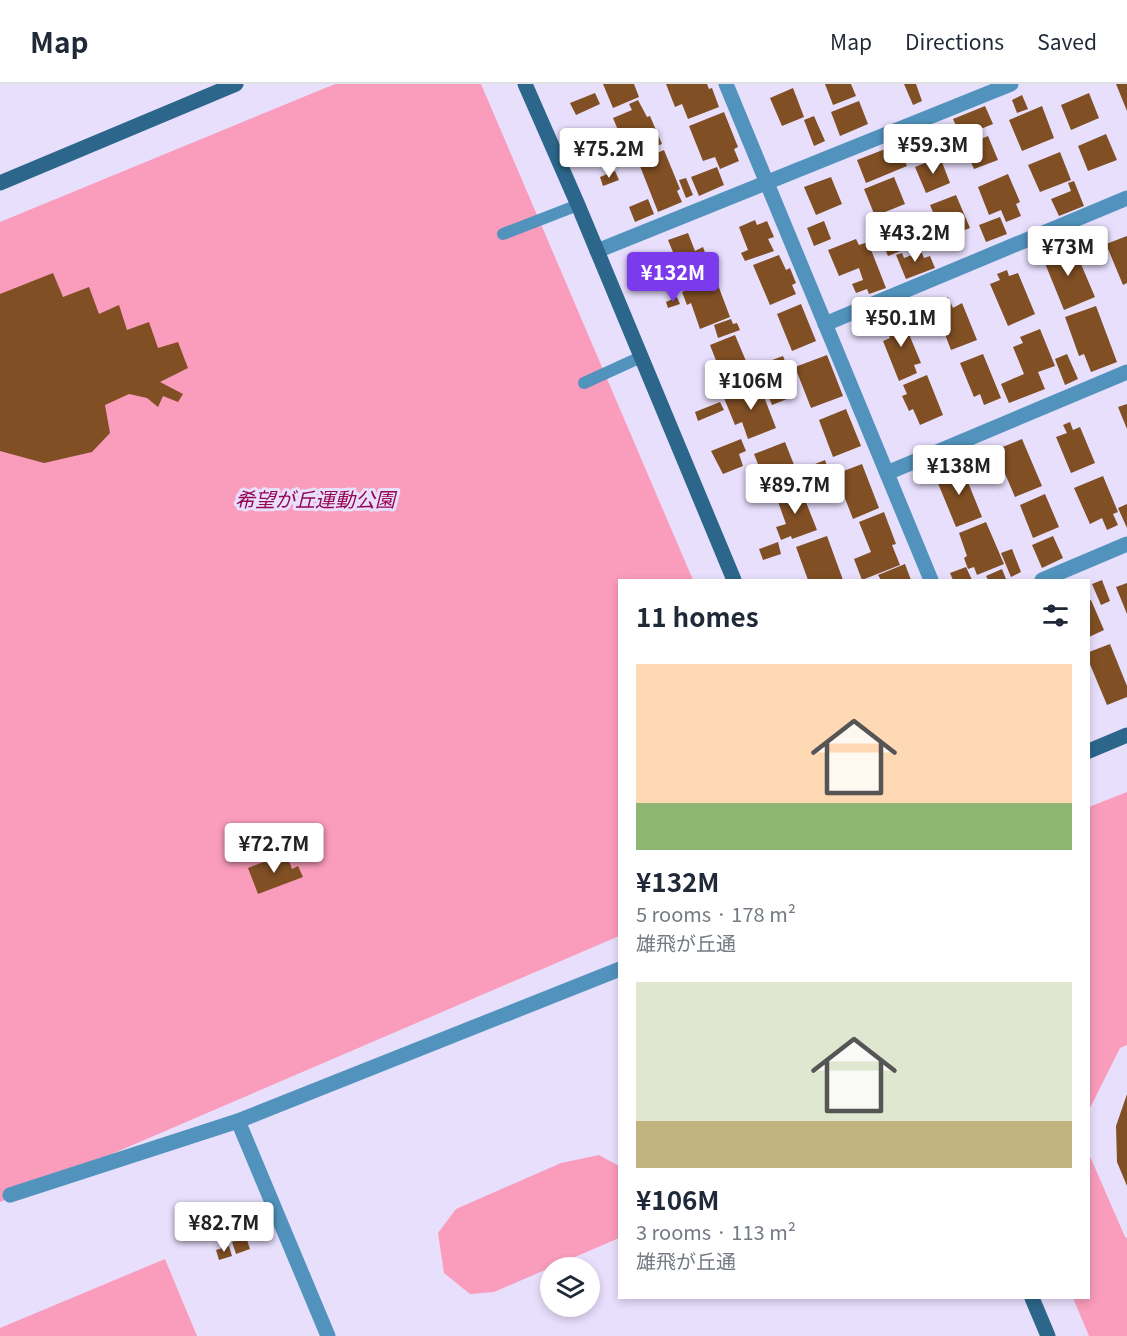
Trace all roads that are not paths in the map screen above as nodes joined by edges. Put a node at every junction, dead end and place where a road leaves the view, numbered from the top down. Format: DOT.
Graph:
graph roads {
  1 [pos="236,84"];
  2 [pos="525,84"];
  3 [pos="726,84"];
  4 [pos="1011,84"];
  5 [pos="0,183"];
  6 [pos="766,183"];
  7 [pos="1127,198"];
  8 [pos="578,205"];
  9 [pos="503,234"];
  10 [pos="597,251"];
  11 [pos="825,324"];
  12 [pos="641,357"];
  13 [pos="1127,372"];
  14 [pos="584,383"];
  15 [pos="887,473"];
  16 [pos="1127,544"];
  17 [pos="734,579"];
  18 [pos="931,579"];
  19 [pos="1044,579"];
  20 [pos="1127,735"];
  21 [pos="1090,751"];
  22 [pos="618,970"];
  23 [pos="238,1121"];
  24 [pos="10,1195"];
  25 [pos="1032,1299"];
  26 [pos="328,1336"];
  27 [pos="1048,1336"];
  1 -- 5 [label="street"];
  2 -- 8 [label="street"];
  3 -- 6 [label="street"];
  4 -- 6 [label="street"];
  6 -- 10 [label="street"];
  6 -- 11 [label="street"];
  7 -- 11 [label="street"];
  8 -- 9 [label="lane"];
  8 -- 10 [label="street"];
  10 -- 12 [label="street"];
  11 -- 15 [label="street"];
  12 -- 14 [label="lane"];
  12 -- 17 [label="street"];
  13 -- 15 [label="street"];
  15 -- 18 [label="street"];
  16 -- 19 [label="street"];
  20 -- 21 [label="street"];
  22 -- 23 [label="street"];
  23 -- 24 [label="street"];
  23 -- 26 [label="street"];
  25 -- 27 [label="street"];
}
